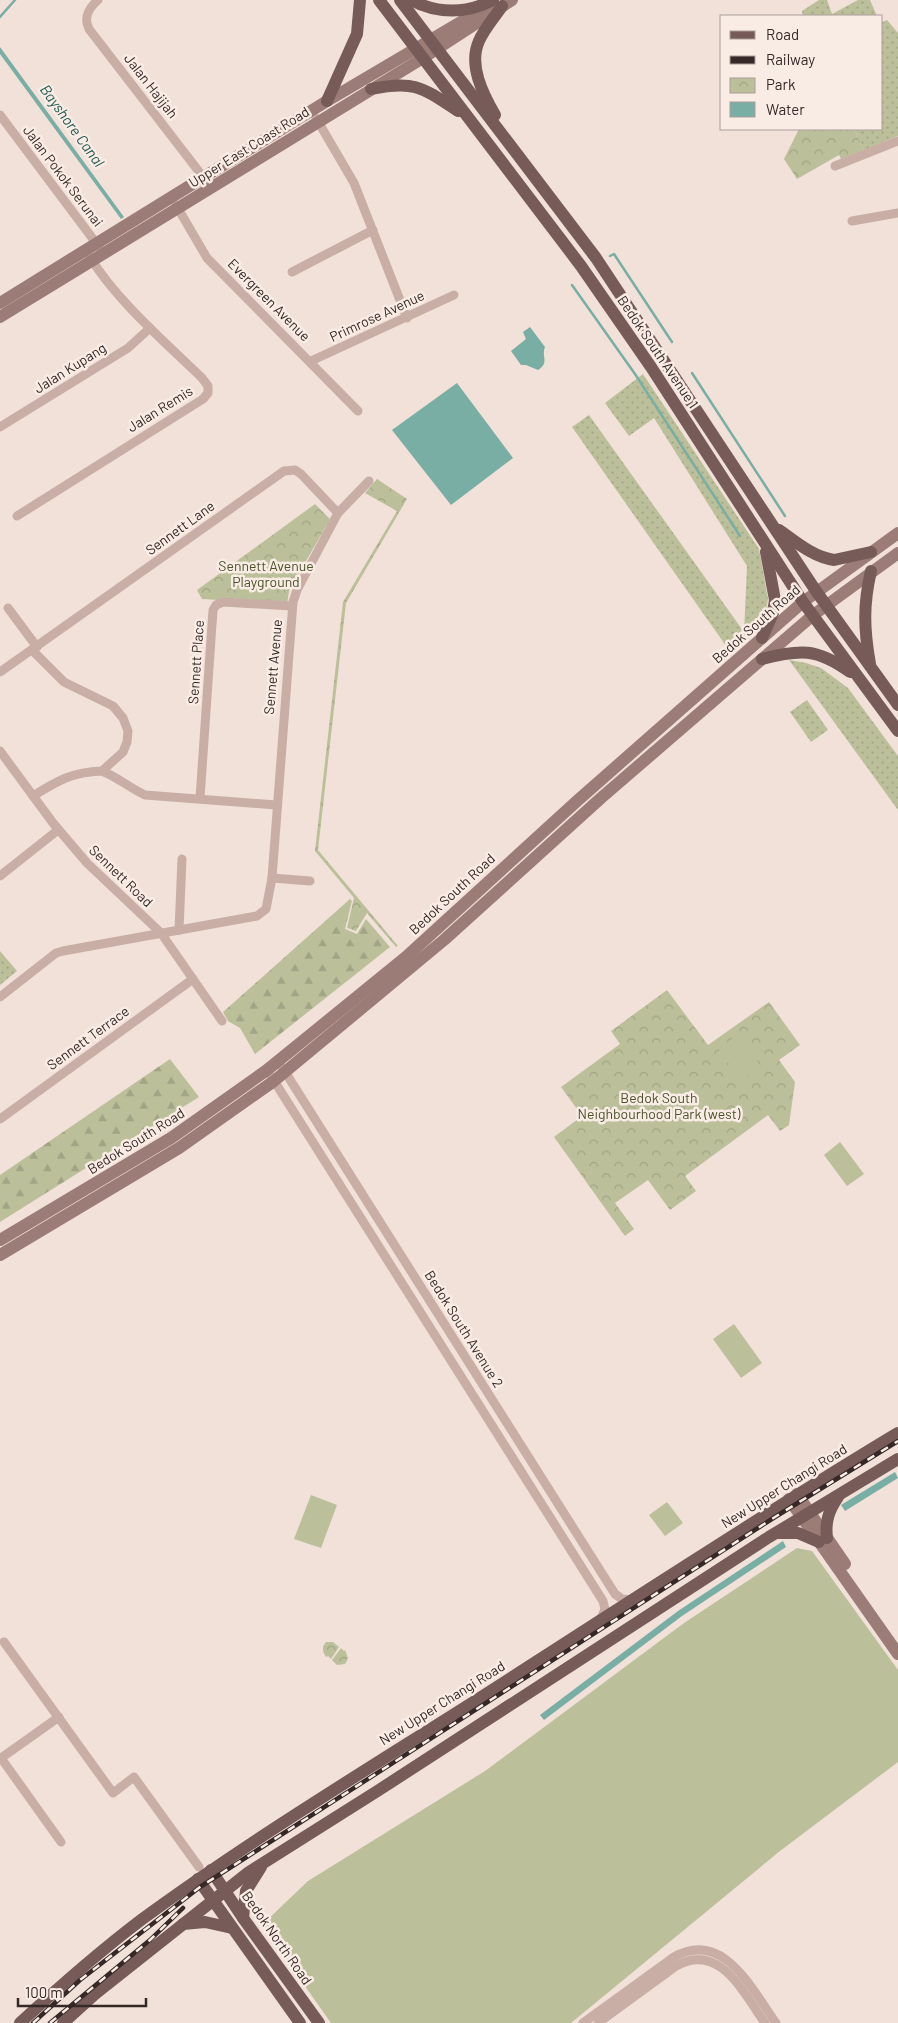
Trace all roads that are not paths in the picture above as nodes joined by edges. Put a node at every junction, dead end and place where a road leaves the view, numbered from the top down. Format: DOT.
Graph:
graph roads {
  1 [pos="98,0"];
  2 [pos="360,0"];
  3 [pos="379,0"];
  4 [pos="400,0"];
  5 [pos="411,0"];
  6 [pos="501,1"];
  7 [pos="434,44"];
  8 [pos="420,53"];
  9 [pos="371,89"];
  10 [pos="327,101"];
  11 [pos="0,115"];
  12 [pos="315,116"];
  13 [pos="467,116"];
  14 [pos="898,140"];
  15 [pos="518,156"];
  16 [pos="836,166"];
  17 [pos="208,183"];
  18 [pos="175,204"];
  19 [pos="898,213"];
  20 [pos="852,221"];
  21 [pos="373,230"];
  22 [pos="95,253"];
  23 [pos="292,272"];
  24 [pos="454,295"];
  25 [pos="0,303"];
  26 [pos="0,317"];
  27 [pos="407,318"];
  28 [pos="150,328"];
  29 [pos="311,362"];
  30 [pos="358,411"];
  31 [pos="0,427"];
  32 [pos="369,481"];
  33 [pos="338,513"];
  34 [pos="17,516"];
  35 [pos="772,526"];
  36 [pos="898,533"];
  37 [pos="764,544"];
  38 [pos="870,552"];
  39 [pos="898,553"];
  40 [pos="871,571"];
  41 [pos="816,591"];
  42 [pos="802,602"];
  43 [pos="826,605"];
  44 [pos="292,606"];
  45 [pos="8,608"];
  46 [pos="812,616"];
  47 [pos="762,638"];
  48 [pos="35,648"];
  49 [pos="762,659"];
  50 [pos="870,666"];
  51 [pos="0,672"];
  52 [pos="860,679"];
  53 [pos="898,705"];
  54 [pos="898,731"];
  55 [pos="0,751"];
  56 [pos="102,771"];
  57 [pos="33,796"];
  58 [pos="200,798"];
  59 [pos="276,805"];
  60 [pos="58,830"];
  61 [pos="182,859"];
  62 [pos="0,876"];
  63 [pos="272,878"];
  64 [pos="310,881"];
  65 [pos="178,930"];
  66 [pos="162,933"];
  67 [pos="193,979"];
  68 [pos="383,983"];
  69 [pos="0,997"];
  70 [pos="222,1021"];
  71 [pos="278,1061"];
  72 [pos="285,1072"];
  73 [pos="271,1076"];
  74 [pos="0,1119"];
  75 [pos="0,1240"];
  76 [pos="0,1255"];
  77 [pos="898,1433"];
  78 [pos="898,1459"];
  79 [pos="839,1495"];
  80 [pos="793,1496"];
  81 [pos="805,1515"];
  82 [pos="774,1534"];
  83 [pos="823,1540"];
  84 [pos="635,1600"];
  85 [pos="600,1621"];
  86 [pos="898,1639"];
  87 [pos="4,1642"];
  88 [pos="898,1654"];
  89 [pos="58,1717"];
  90 [pos="62,1842"];
  91 [pos="266,1861"];
  92 [pos="203,1872"];
  93 [pos="226,1890"];
  94 [pos="213,1900"];
  95 [pos="244,1918"];
  96 [pos="183,1924"];
  97 [pos="232,1928"];
  98 [pos="20,2023"];
  99 [pos="63,2023"];
  100 [pos="300,2023"];
  101 [pos="319,2023"];
  102 [pos="583,2023"];
  103 [pos="598,2023"];
  104 [pos="765,2023"];
  105 [pos="776,2023"];
  1 -- 17 [label="street, Jalan Hajijah"];
  2 -- 10 [label="main road"];
  3 -- 8 [label="main road, Bedok South Avenue 1"];
  4 -- 7 [label="main road, Bedok South Avenue 1"];
  5 -- 6 [label="main road"];
  6 -- 7 [label="main road, Upper East Coast Road"];
  6 -- 15 [label="main road"];
  7 -- 8 [label="main road, Upper East Coast Road"];
  7 -- 15 [label="main road, Bedok South Avenue 1"];
  8 -- 9 [label="main road, Upper East Coast Road"];
  8 -- 10 [label="main road, Upper East Coast Road"];
  8 -- 13 [label="main road, Bedok South Avenue 1"];
  9 -- 12 [label="main road, Upper East Coast Road"];
  9 -- 13 [label="main road"];
  10 -- 12 [label="main road, Upper East Coast Road"];
  11 -- 22 [label="street, Jalan Pokok Serunai"];
  12 -- 17 [label="main road, Upper East Coast Road"];
  12 -- 21 [label="street"];
  13 -- 37 [label="main road, Bedok South Avenue 1"];
  14 -- 16 [label="street"];
  15 -- 35 [label="main road, Bedok South Avenue 1"];
  17 -- 18 [label="main road, Upper East Coast Road"];
  18 -- 22 [label="main road, Upper East Coast Road"];
  18 -- 29 [label="street, Evergreen Avenue"];
  19 -- 20 [label="street"];
  21 -- 23 [label="street"];
  21 -- 27 [label="street"];
  22 -- 25 [label="main road, Upper East Coast Road"];
  22 -- 26 [label="main road, Upper East Coast Road"];
  22 -- 28 [label="street, Jalan Remis"];
  24 -- 27 [label="street, Primrose Avenue"];
  27 -- 29 [label="street, Primrose Avenue"];
  28 -- 31 [label="street, Jalan Kupang"];
  28 -- 34 [label="street, Jalan Remis"];
  29 -- 30 [label="street, Evergreen Avenue"];
  32 -- 33 [label="street, Sennett Avenue"];
  33 -- 44 [label="street, Sennett Avenue"];
  33 -- 48 [label="street, Sennett Lane"];
  35 -- 38 [label="main road"];
  35 -- 41 [label="main road, Bedok South Avenue 1"];
  36 -- 38 [label="main road, Bedok South Road"];
  37 -- 42 [label="main road, Bedok South Avenue 1"];
  37 -- 47 [label="main road"];
  38 -- 41 [label="main road, Bedok South Road"];
  39 -- 40 [label="main road, Bedok South Road"];
  40 -- 43 [label="main road, Bedok South Road"];
  40 -- 50 [label="main road"];
  41 -- 42 [label="main road, Bedok South Road"];
  41 -- 43 [label="main road, Bedok South Avenue 1"];
  42 -- 46 [label="main road, Bedok South Avenue 1"];
  42 -- 47 [label="main road, Bedok South Road"];
  43 -- 46 [label="main road, Bedok South Road"];
  43 -- 50 [label="main road, Bedok South Avenue 1"];
  44 -- 58 [label="street, Sennett Place"];
  44 -- 59 [label="street, Sennett Avenue"];
  45 -- 48 [label="street"];
  46 -- 49 [label="main road, Bedok South Road"];
  46 -- 52 [label="main road, Bedok South Avenue 1"];
  47 -- 68 [label="main road, Bedok South Road"];
  48 -- 51 [label="street, Sennett Lane"];
  48 -- 56 [label="street"];
  49 -- 52 [label="main road"];
  49 -- 68 [label="main road, Bedok South Road"];
  50 -- 53 [label="main road, Bedok South Avenue 1"];
  52 -- 54 [label="main road, Bedok South Avenue 1"];
  55 -- 57 [label="street, Sennett Road"];
  56 -- 57 [label="street"];
  56 -- 58 [label="street"];
  57 -- 60 [label="street, Sennett Road"];
  58 -- 59 [label="street"];
  59 -- 63 [label="street, Sennett Avenue"];
  60 -- 62 [label="street"];
  60 -- 66 [label="street, Sennett Road"];
  61 -- 65 [label="street"];
  63 -- 64 [label="street"];
  63 -- 65 [label="street, Sennett Avenue"];
  65 -- 66 [label="street, Sennett Avenue"];
  66 -- 67 [label="street, Sennett Road"];
  66 -- 69 [label="street, Sennett Avenue"];
  67 -- 70 [label="street, Sennett Road"];
  67 -- 74 [label="street, Sennett Terrace"];
  68 -- 71 [label="main road, Bedok South Road"];
  68 -- 72 [label="main road, Bedok South Road"];
  71 -- 72 [label="street, Bedok South Avenue 2"];
  71 -- 73 [label="main road, Bedok South Road"];
  72 -- 73 [label="main road, Bedok South Road"];
  72 -- 84 [label="street, Bedok South Avenue 2"];
  73 -- 75 [label="main road, Bedok South Road"];
  73 -- 76 [label="main road, Bedok South Road"];
  73 -- 85 [label="street, Bedok South Avenue 2"];
  77 -- 80 [label="main road, New Upper Changi Road"];
  78 -- 79 [label="main road"];
  79 -- 81 [label="main road"];
  79 -- 83 [label="main road"];
  80 -- 81 [label="main road"];
  80 -- 84 [label="main road, New Upper Changi Road"];
  81 -- 82 [label="main road"];
  81 -- 83 [label="main road"];
  82 -- 83 [label="main road"];
  82 -- 91 [label="main road"];
  83 -- 86 [label="main road"];
  83 -- 88 [label="main road"];
  84 -- 85 [label="main road, New Upper Changi Road"];
  85 -- 92 [label="main road, New Upper Changi Road"];
  87 -- 89 [label="street"];
  89 -- 90 [label="street"];
  89 -- 92 [label="street"];
  91 -- 93 [label="main road"];
  91 -- 95 [label="main road"];
  92 -- 93 [label="main road, Bedok North Road"];
  92 -- 94 [label="main road"];
  92 -- 98 [label="main road, New Upper Changi Road"];
  93 -- 94 [label="main road"];
  93 -- 95 [label="main road, Bedok North Road"];
  94 -- 96 [label="main road"];
  94 -- 97 [label="main road"];
  95 -- 101 [label="main road, Bedok North Road"];
  96 -- 97 [label="main road"];
  96 -- 99 [label="main road"];
  97 -- 100 [label="main road"];
  102 -- 105 [label="street"];
  103 -- 104 [label="street"];
}
